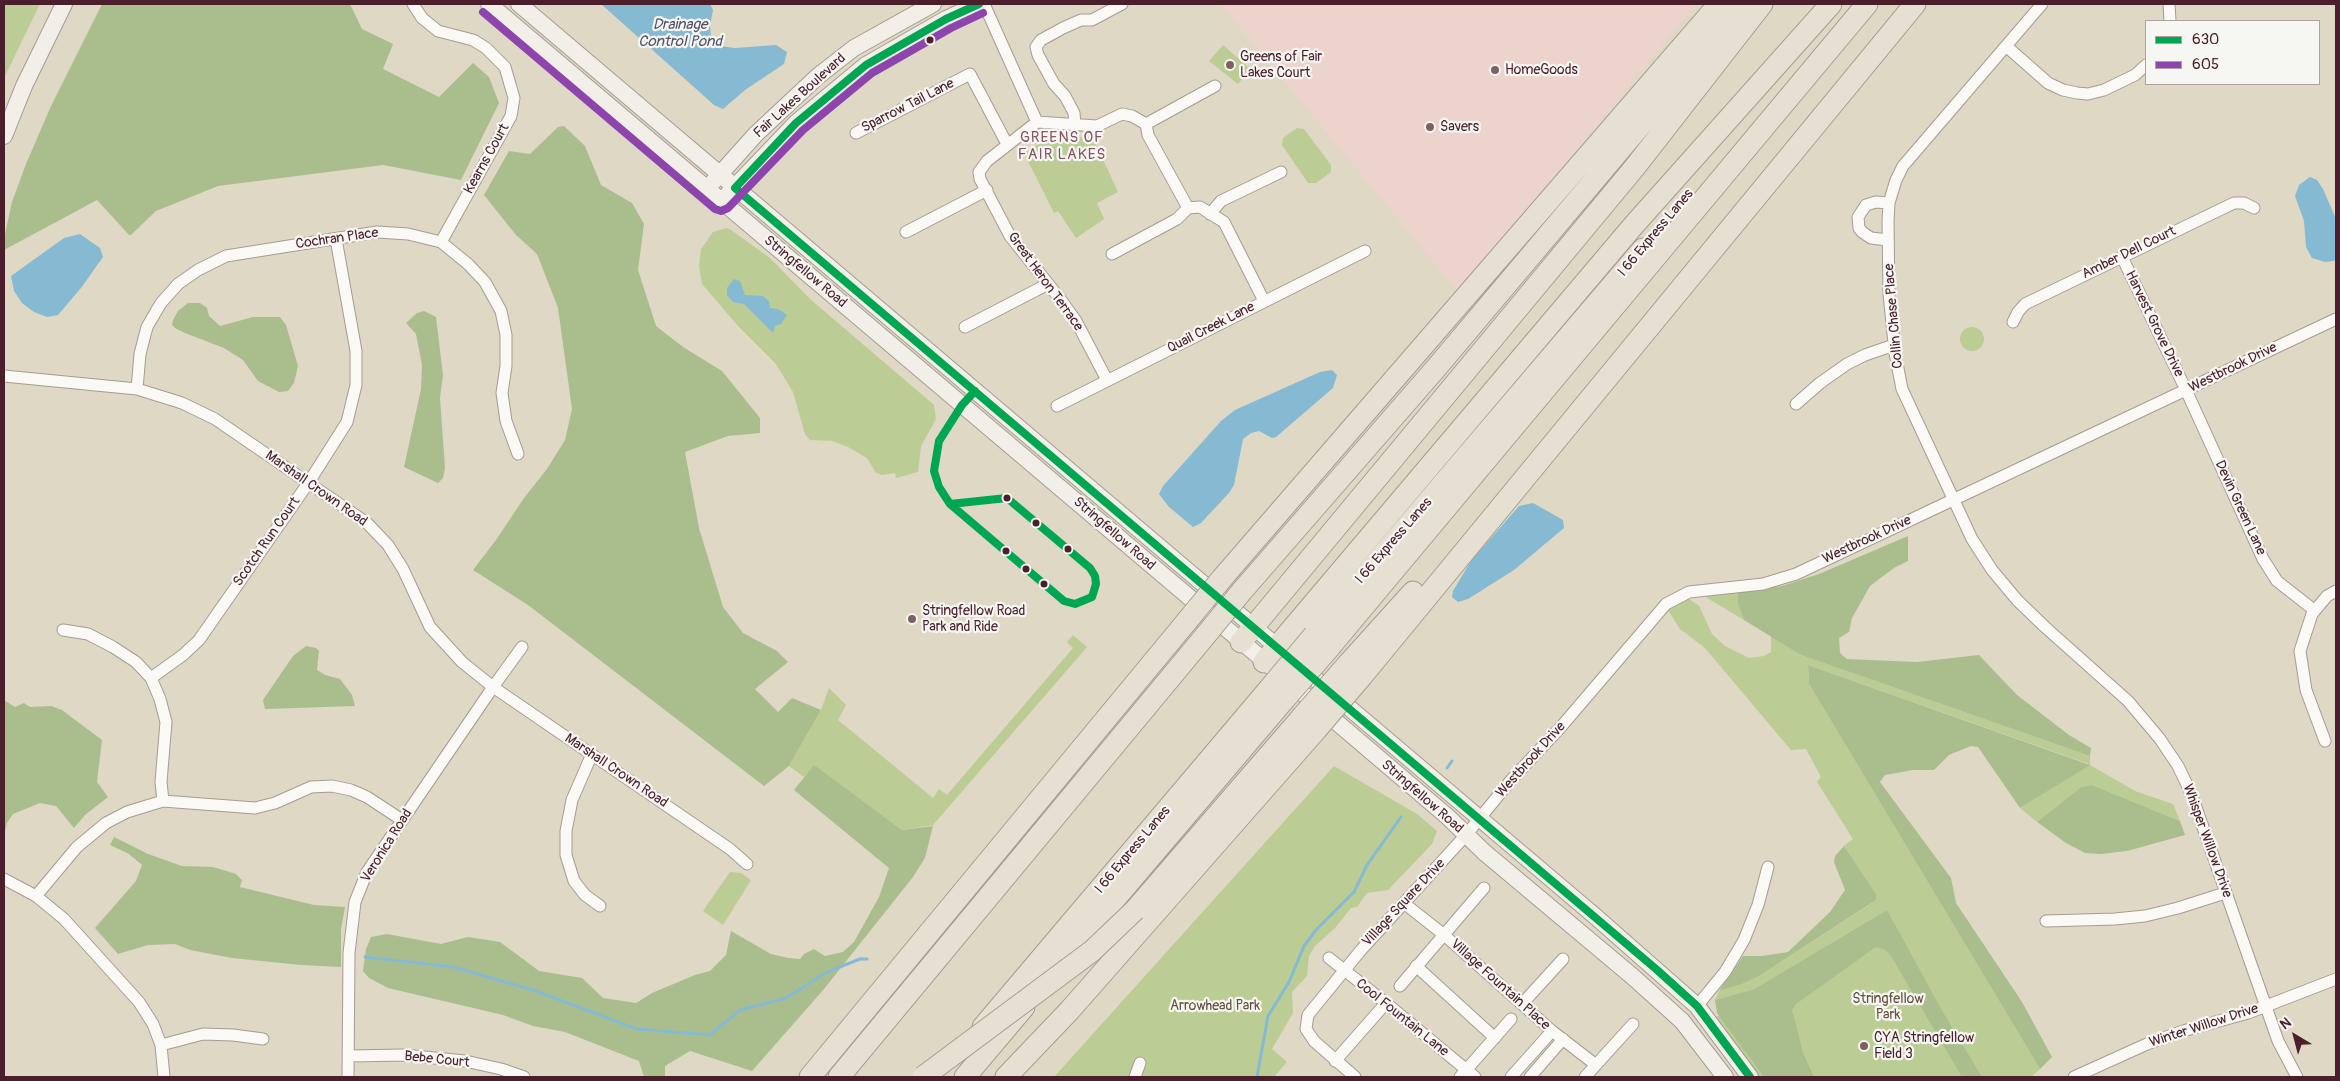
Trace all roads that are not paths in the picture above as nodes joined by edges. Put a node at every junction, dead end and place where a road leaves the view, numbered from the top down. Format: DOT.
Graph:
graph roads {
  1 [pos="64,4"];
  2 [pos="413,4"];
  3 [pos="489,4"];
  4 [pos="519,4"];
  5 [pos="933,4"];
  6 [pos="979,4"];
  7 [pos="984,4"];
  8 [pos="1122,4"];
  9 [pos="1702,4"];
  10 [pos="1719,4"];
  11 [pos="1743,4"];
  12 [pos="1762,4"];
  13 [pos="1831,4"];
  14 [pos="1846,4"];
  15 [pos="1867,4"];
  16 [pos="1915,4"];
  17 [pos="2042,4"];
  18 [pos="2169,4"];
  19 [pos="2170,20"];
  20 [pos="2006,46"];
  21 [pos="2145,67"];
  22 [pos="1215,86"];
  23 [pos="1649,86"];
  24 [pos="1037,122"];
  25 [pos="1075,124"];
  26 [pos="1146,124"];
  27 [pos="856,133"];
  28 [pos="4,136"];
  29 [pos="1007,144"];
  30 [pos="1282,172"];
  31 [pos="719,175"];
  32 [pos="734,188"];
  33 [pos="706,189"];
  34 [pos="987,190"];
  35 [pos="721,201"];
  36 [pos="1889,203"];
  37 [pos="1188,208"];
  38 [pos="2254,208"];
  39 [pos="1210,214"];
  40 [pos="906,232"];
  41 [pos="336,239"];
  42 [pos="1888,240"];
  43 [pos="441,242"];
  44 [pos="1365,251"];
  45 [pos="1112,254"];
  46 [pos="2122,257"];
  47 [pos="1048,284"];
  48 [pos="1264,301"];
  49 [pos="2336,319"];
  50 [pos="2013,322"];
  51 [pos="965,327"];
  52 [pos="1894,345"];
  53 [pos="4,376"];
  54 [pos="1108,380"];
  55 [pos="137,389"];
  56 [pos="2186,390"];
  57 [pos="1796,404"];
  58 [pos="1057,406"];
  59 [pos="518,454"];
  60 [pos="309,482"];
  61 [pos="1954,499"];
  62 [pos="2336,591"];
  63 [pos="2314,610"];
  64 [pos="64,630"];
  65 [pos="1248,634"];
  66 [pos="1321,641"];
  67 [pos="522,647"];
  68 [pos="1271,654"];
  69 [pos="151,678"];
  70 [pos="493,686"];
  71 [pos="1276,695"];
  72 [pos="1309,724"];
  73 [pos="2324,741"];
  74 [pos="592,754"];
  75 [pos="163,801"];
  76 [pos="1480,819"];
  77 [pos="402,820"];
  78 [pos="1466,835"];
  79 [pos="747,864"];
  80 [pos="1768,867"];
  81 [pos="4,879"];
  82 [pos="1484,888"];
  83 [pos="2225,893"];
  84 [pos="36,896"];
  85 [pos="1405,904"];
  86 [pos="600,906"];
  87 [pos="2046,921"];
  88 [pos="1443,934"];
  89 [pos="1329,958"];
  90 [pos="1563,959"];
  91 [pos="1416,966"];
  92 [pos="1344,971"];
  93 [pos="2336,980"];
  94 [pos="1400,986"];
  95 [pos="1386,1002"];
  96 [pos="1522,1004"];
  97 [pos="1697,1006"];
  98 [pos="2265,1006"];
  99 [pos="1511,1019"];
  100 [pos="1632,1024"];
  101 [pos="1552,1030"];
  102 [pos="1495,1038"];
  103 [pos="263,1039"];
  104 [pos="1563,1039"];
  105 [pos="161,1045"];
  106 [pos="349,1056"];
  107 [pos="1335,1061"];
  108 [pos="1140,1063"];
  109 [pos="1596,1065"];
  110 [pos="1467,1075"];
  111 [pos="164,1077"];
  112 [pos="348,1077"];
  113 [pos="524,1077"];
  114 [pos="810,1077"];
  115 [pos="839,1077"];
  116 [pos="923,1077"];
  117 [pos="941,1077"];
  118 [pos="965,1077"];
  119 [pos="1006,1077"];
  120 [pos="1135,1077"];
  121 [pos="1355,1077"];
  122 [pos="1511,1077"];
  123 [pos="1530,1077"];
  124 [pos="1585,1077"];
  125 [pos="1725,1077"];
  126 [pos="1750,1077"];
  127 [pos="2074,1077"];
  128 [pos="2296,1077"];
  1 -- 28 [label="main road"];
  2 -- 43 [label="street, Kearns Court"];
  3 -- 33 [label="main road, Stringfellow Road"];
  4 -- 31 [label="main road, Stringfellow Road"];
  5 -- 31 [label="main road, Fair Lakes Boulevard"];
  6 -- 32 [label="main road, Fair Lakes Boulevard"];
  7 -- 24 [label="street"];
  8 -- 25 [label="street"];
  9 -- 23 [label="highway"];
  10 -- 23 [label="highway"];
  11 -- 115 [label="highway, bridge"];
  12 -- 65 [label="highway"];
  13 -- 68 [label="highway"];
  14 -- 66 [label="highway, I 66 Express Lanes"];
  15 -- 66 [label="highway"];
  16 -- 72 [label="highway, bridge"];
  17 -- 20 [label="street, Collin Chase Place"];
  18 -- 19 [label="street"];
  20 -- 21 [label="street"];
  20 -- 36 [label="street, Collin Chase Place"];
  22 -- 26 [label="street"];
  23 -- 114 [label="highway, bridge"];
  24 -- 25 [label="street"];
  24 -- 29 [label="street, Great Heron Terrace"];
  25 -- 26 [label="street"];
  26 -- 37 [label="street"];
  27 -- 29 [label="street, Sparrow Tail Lane"];
  29 -- 34 [label="street, Great Heron Terrace"];
  30 -- 39 [label="street"];
  31 -- 32 [label="main road, Stringfellow Road"];
  31 -- 33 [label="main road, Fair Lakes Boulevard"];
  32 -- 35 [label="main road, Fair Lakes Boulevard"];
  32 -- 65 [label="main road, Stringfellow Road"];
  33 -- 35 [label="main road, Stringfellow Road"];
  34 -- 40 [label="street"];
  34 -- 47 [label="street, Great Heron Terrace"];
  35 -- 65 [label="main road, Stringfellow Road"];
  36 -- 42 [label="street, Collin Chase Place"];
  36 -- 42 [label="street"];
  37 -- 39 [label="street"];
  37 -- 45 [label="street"];
  38 -- 46 [label="street, Amber Dell Court"];
  39 -- 48 [label="street"];
  41 -- 43 [label="street, Cochran Place"];
  41 -- 55 [label="street, Cochran Place"];
  41 -- 60 [label="street, Scotch Run Court"];
  42 -- 52 [label="street, Collin Chase Place"];
  43 -- 59 [label="street, Cochran Place"];
  44 -- 48 [label="street, Quail Creek Lane"];
  46 -- 50 [label="street, Amber Dell Court"];
  46 -- 56 [label="street, Harvest Grove Drive"];
  47 -- 51 [label="street"];
  47 -- 54 [label="street, Great Heron Terrace"];
  48 -- 54 [label="street, Quail Creek Lane"];
  49 -- 56 [label="street, Westbrook Drive"];
  52 -- 57 [label="street"];
  52 -- 61 [label="street, Collin Chase Place"];
  53 -- 55 [label="street, Marshall Crown Road"];
  54 -- 58 [label="street, Quail Creek Lane"];
  55 -- 60 [label="street, Marshall Crown Road"];
  56 -- 61 [label="street, Westbrook Drive"];
  56 -- 63 [label="street, Devin Green Lane"];
  60 -- 69 [label="street, Scotch Run Court"];
  60 -- 70 [label="street, Marshall Crown Road"];
  61 -- 76 [label="street, Westbrook Drive"];
  61 -- 83 [label="street, Whisper Willow Drive"];
  62 -- 63 [label="street"];
  63 -- 73 [label="street"];
  64 -- 69 [label="street"];
  65 -- 68 [label="main road, Stringfellow Road"];
  66 -- 71 [label="highway, bridge"];
  67 -- 70 [label="street, Veronica Road"];
  68 -- 76 [label="main road, Stringfellow Road"];
  68 -- 78 [label="main road, Stringfellow Road"];
  69 -- 75 [label="street"];
  70 -- 74 [label="street, Marshall Crown Road"];
  70 -- 77 [label="street, Veronica Road"];
  71 -- 117 [label="highway, I 66 Express Lanes"];
  71 -- 118 [label="highway"];
  72 -- 116 [label="highway, bridge"];
  72 -- 119 [label="highway"];
  74 -- 79 [label="street, Marshall Crown Road"];
  74 -- 86 [label="street"];
  75 -- 77 [label="street"];
  75 -- 84 [label="street"];
  76 -- 78 [label="street, Westbrook Drive"];
  76 -- 97 [label="main road, Stringfellow Road"];
  77 -- 106 [label="street, Veronica Road"];
  78 -- 85 [label="street, Village Square Drive"];
  78 -- 125 [label="main road, Stringfellow Road"];
  80 -- 97 [label="street"];
  81 -- 84 [label="street"];
  82 -- 88 [label="street"];
  83 -- 87 [label="street"];
  83 -- 98 [label="street, Whisper Willow Drive"];
  84 -- 105 [label="street"];
  85 -- 88 [label="street, Village Fountain Place"];
  85 -- 92 [label="street, Village Square Drive"];
  88 -- 91 [label="street"];
  88 -- 96 [label="street, Village Fountain Place"];
  89 -- 92 [label="street, Cool Fountain Lane"];
  90 -- 96 [label="street"];
  91 -- 94 [label="street"];
  91 -- 102 [label="street"];
  92 -- 95 [label="street, Cool Fountain Lane"];
  92 -- 107 [label="street, Village Square Drive"];
  93 -- 98 [label="street, Winter Willow Drive"];
  95 -- 107 [label="street"];
  95 -- 110 [label="street, Cool Fountain Lane"];
  96 -- 101 [label="street, Village Fountain Place"];
  97 -- 126 [label="main road, Stringfellow Road"];
  98 -- 127 [label="street, Winter Willow Drive"];
  98 -- 128 [label="street, Whisper Willow Drive"];
  99 -- 102 [label="street"];
  100 -- 109 [label="street"];
  101 -- 104 [label="street, Village Fountain Place"];
  101 -- 122 [label="street"];
  102 -- 110 [label="street"];
  103 -- 105 [label="street"];
  104 -- 109 [label="street, Village Fountain Place"];
  104 -- 123 [label="street"];
  105 -- 111 [label="street"];
  106 -- 112 [label="street, Veronica Road"];
  106 -- 113 [label="street, Bebe Court"];
  107 -- 121 [label="street"];
  108 -- 120 [label="street"];
  109 -- 124 [label="street"];
}
